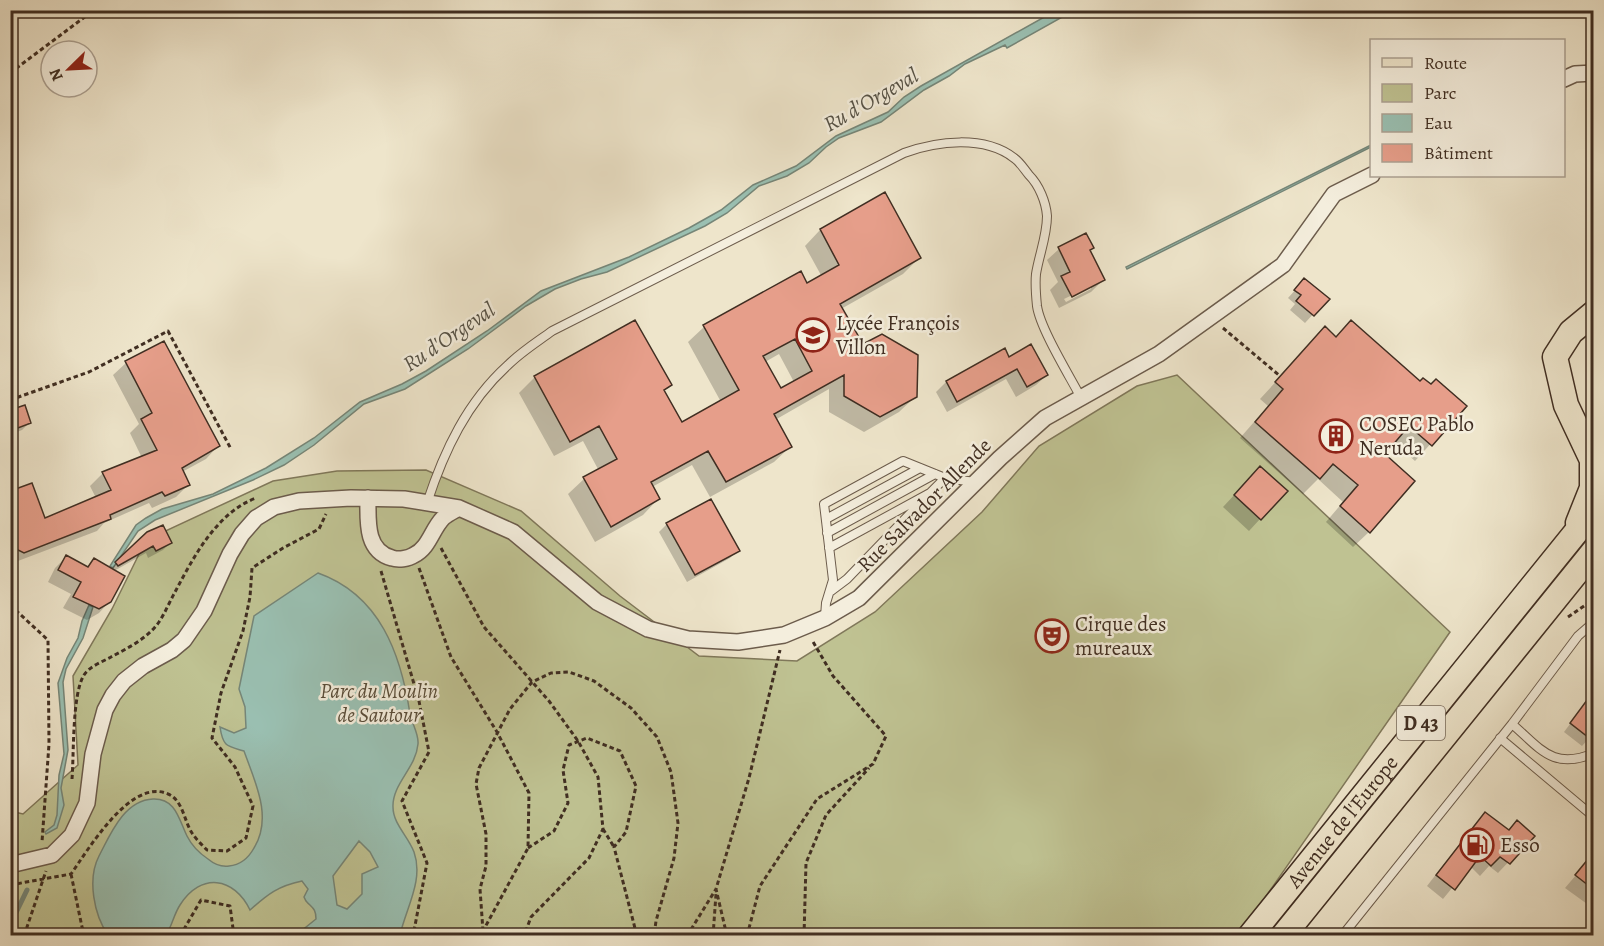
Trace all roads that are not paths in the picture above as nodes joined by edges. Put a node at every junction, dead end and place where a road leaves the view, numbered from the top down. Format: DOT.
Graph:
graph roads {
  1 [pos="1593,73"];
  2 [pos="1565,78"];
  3 [pos="1370,176"];
  4 [pos="1593,313"];
  5 [pos="1080,396"];
  6 [pos="1566,405"];
  7 [pos="1593,422"];
  8 [pos="920,468"];
  9 [pos="935,474"];
  10 [pos="945,478"];
  11 [pos="976,482"];
  12 [pos="930,493"];
  13 [pos="368,498"];
  14 [pos="427,503"];
  15 [pos="459,508"];
  16 [pos="1593,510"];
  17 [pos="826,519"];
  18 [pos="827,533"];
  19 [pos="1575,534"];
  20 [pos="829,548"];
  21 [pos="1593,551"];
  22 [pos="831,591"];
  23 [pos="825,618"];
  24 [pos="1593,622"];
  25 [pos="1512,724"];
  26 [pos="1500,738"];
  27 [pos="1593,753"];
  28 [pos="1593,817"];
  29 [pos="10,865"];
  30 [pos="1250,936"];
  31 [pos="1283,936"];
  32 [pos="1342,936"];
  1 -- 2 [label="street"];
  3 -- 5 [label="street, Rue Salvador Allende"];
  4 -- 6 [label="main road"];
  5 -- 11 [label="street, Rue Salvador Allende"];
  5 -- 14 [label="lane"];
  6 -- 7 [label="main road"];
  6 -- 19 [label="main road"];
  8 -- 9 [label="lane"];
  8 -- 17 [label="lane"];
  8 -- 17 [label="lane"];
  9 -- 10 [label="lane"];
  9 -- 18 [label="lane"];
  10 -- 11 [label="lane"];
  10 -- 12 [label="lane"];
  11 -- 23 [label="street, Rue Salvador Allende"];
  12 -- 20 [label="lane"];
  12 -- 22 [label="lane"];
  13 -- 14 [label="street, Rue Salvador Allende"];
  13 -- 15 [label="street"];
  13 -- 29 [label="street, Rue Salvador Allende"];
  14 -- 15 [label="street, Rue Salvador Allende"];
  15 -- 23 [label="street, Rue Salvador Allende"];
  16 -- 19 [label="main road, Avenue de l'Europe / D 43"];
  17 -- 18 [label="lane"];
  18 -- 20 [label="lane"];
  19 -- 30 [label="main road, Avenue de l'Europe / D 43"];
  20 -- 22 [label="lane"];
  21 -- 31 [label="main road, Avenue de l'Europe / D 43"];
  22 -- 23 [label="lane"];
  24 -- 25 [label="lane"];
  25 -- 26 [label="lane"];
  25 -- 27 [label="lane"];
  26 -- 28 [label="lane"];
  26 -- 32 [label="lane"];
}
